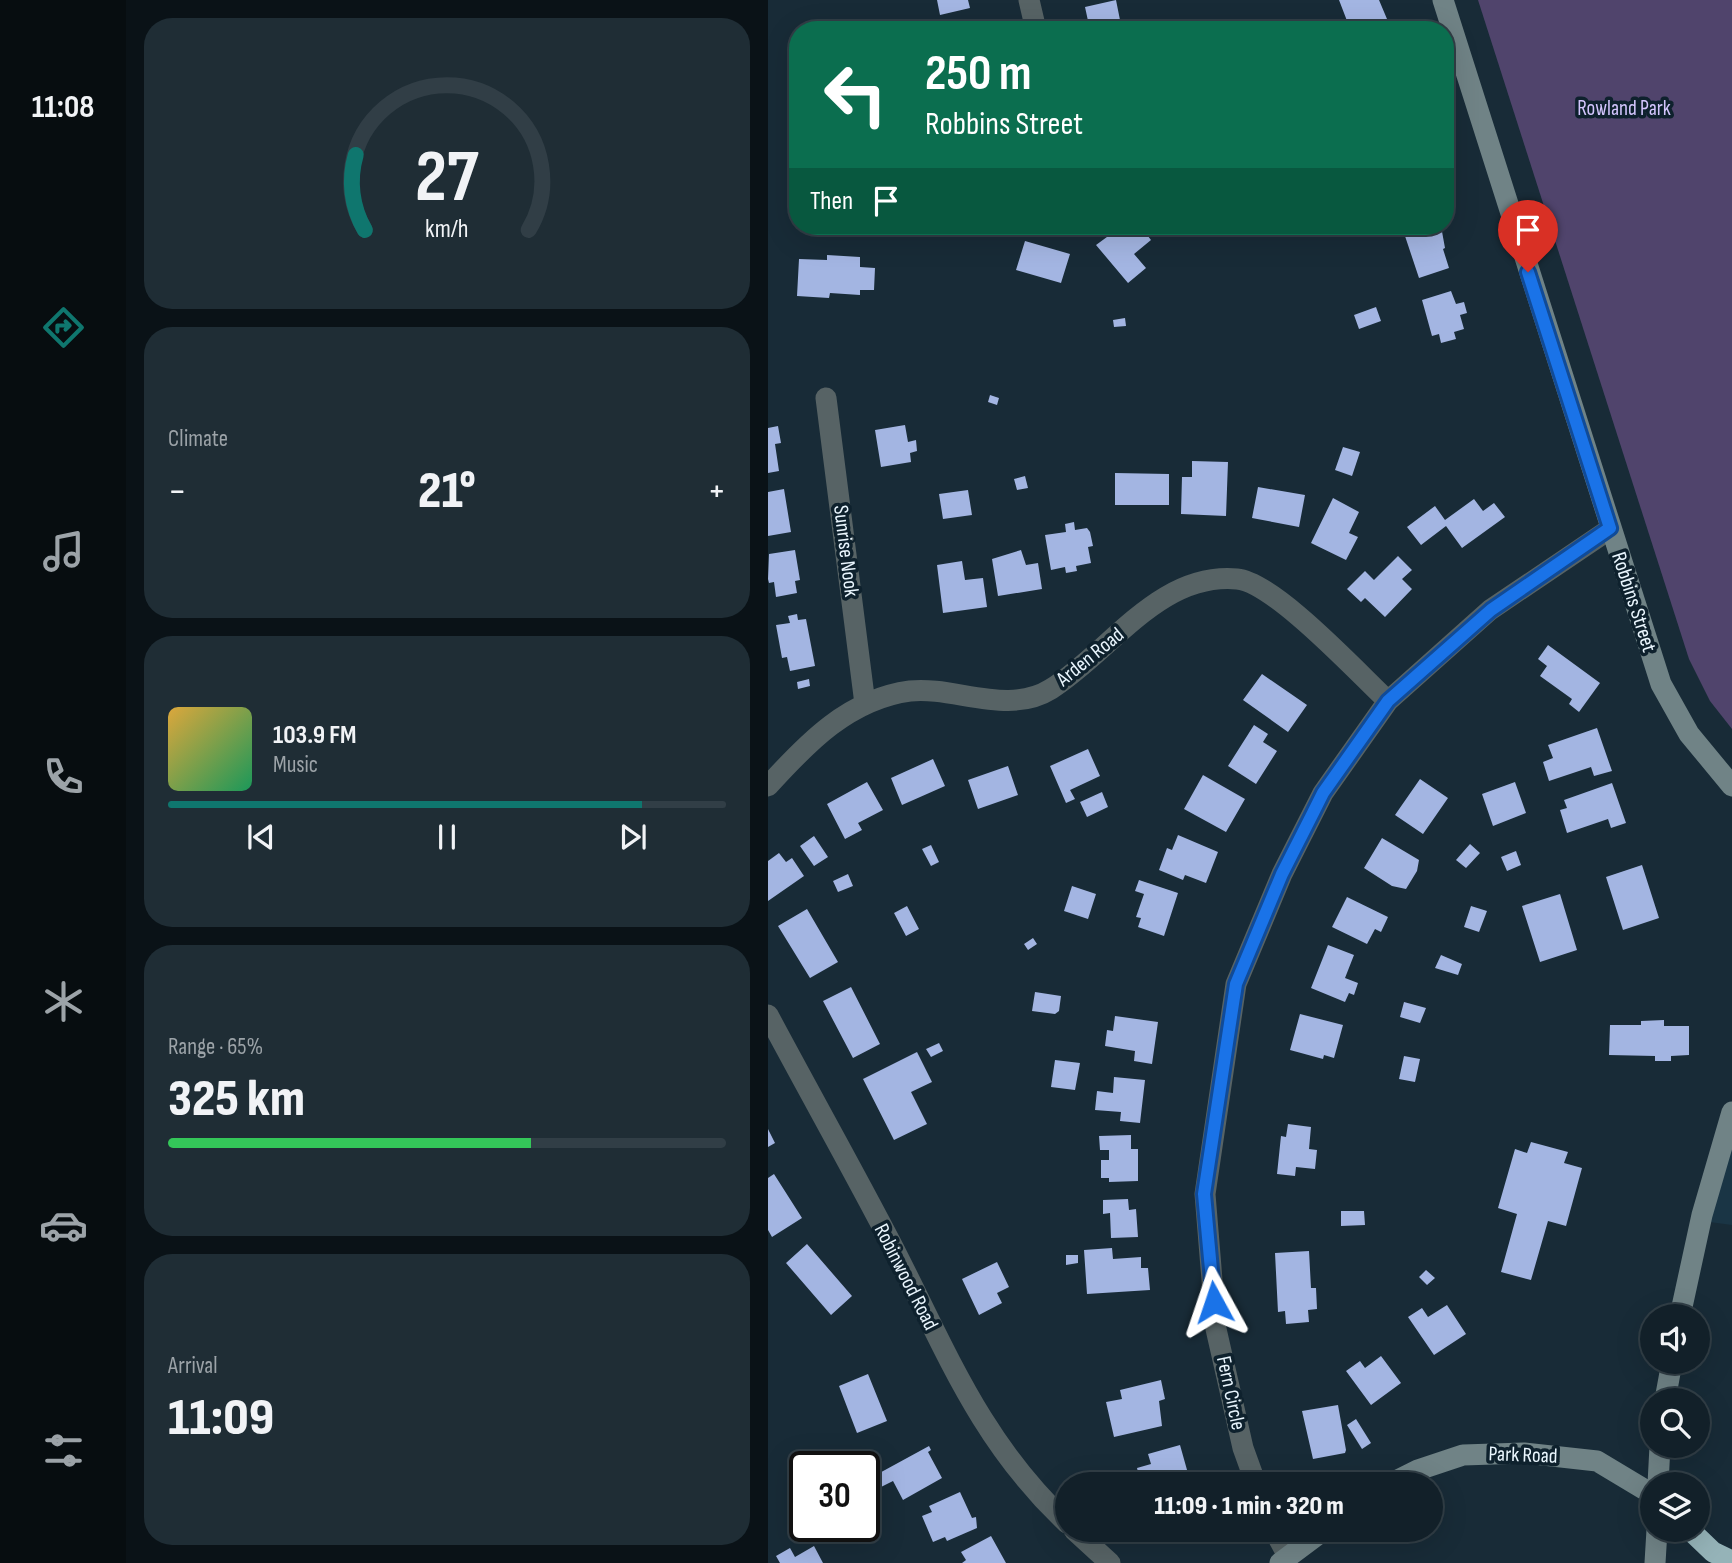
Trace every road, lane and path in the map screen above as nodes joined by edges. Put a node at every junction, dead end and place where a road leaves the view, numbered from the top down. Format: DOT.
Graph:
graph roads {
  1 [pos="1029,0"];
  2 [pos="1443,0"];
  3 [pos="1034,21"];
  4 [pos="1450,21"];
  5 [pos="1454,35"];
  6 [pos="826,398"];
  7 [pos="1610,528"];
  8 [pos="1388,701"];
  9 [pos="865,704"];
  10 [pos="768,786"];
  11 [pos="1732,786"];
  12 [pos="768,1015"];
  13 [pos="1732,1112"];
  14 [pos="1683,1304"];
  15 [pos="1252,1472"];
  16 [pos="1414,1472"];
  17 [pos="1640,1487"];
  18 [pos="1055,1511"];
  19 [pos="1087,1542"];
  20 [pos="1278,1542"];
  21 [pos="1308,1542"];
  22 [pos="1656,1542"];
  23 [pos="1703,1542"];
  24 [pos="1284,1560"];
  25 [pos="1732,1560"];
  26 [pos="1110,1563"];
  27 [pos="1655,1563"];
  1 -- 3 [label="street"];
  2 -- 4 [label="street, Robbins Street"];
  5 -- 7 [label="street, Robbins Street"];
  6 -- 9 [label="street, Sunrise Nook"];
  7 -- 8 [label="street, Fern Circle"];
  7 -- 11 [label="street, Robbins Street"];
  8 -- 9 [label="street, Arden Road"];
  8 -- 15 [label="street, Fern Circle"];
  9 -- 10 [label="street, Arden Road"];
  12 -- 18 [label="street, Robinwood Road"];
  13 -- 14 [label="street"];
  16 -- 17 [label="street, Park Road"];
  19 -- 26 [label="street"];
  20 -- 24 [label="street"];
  21 -- 24 [label="street"];
  22 -- 27 [label="street"];
  23 -- 25 [label="highway"];
}
